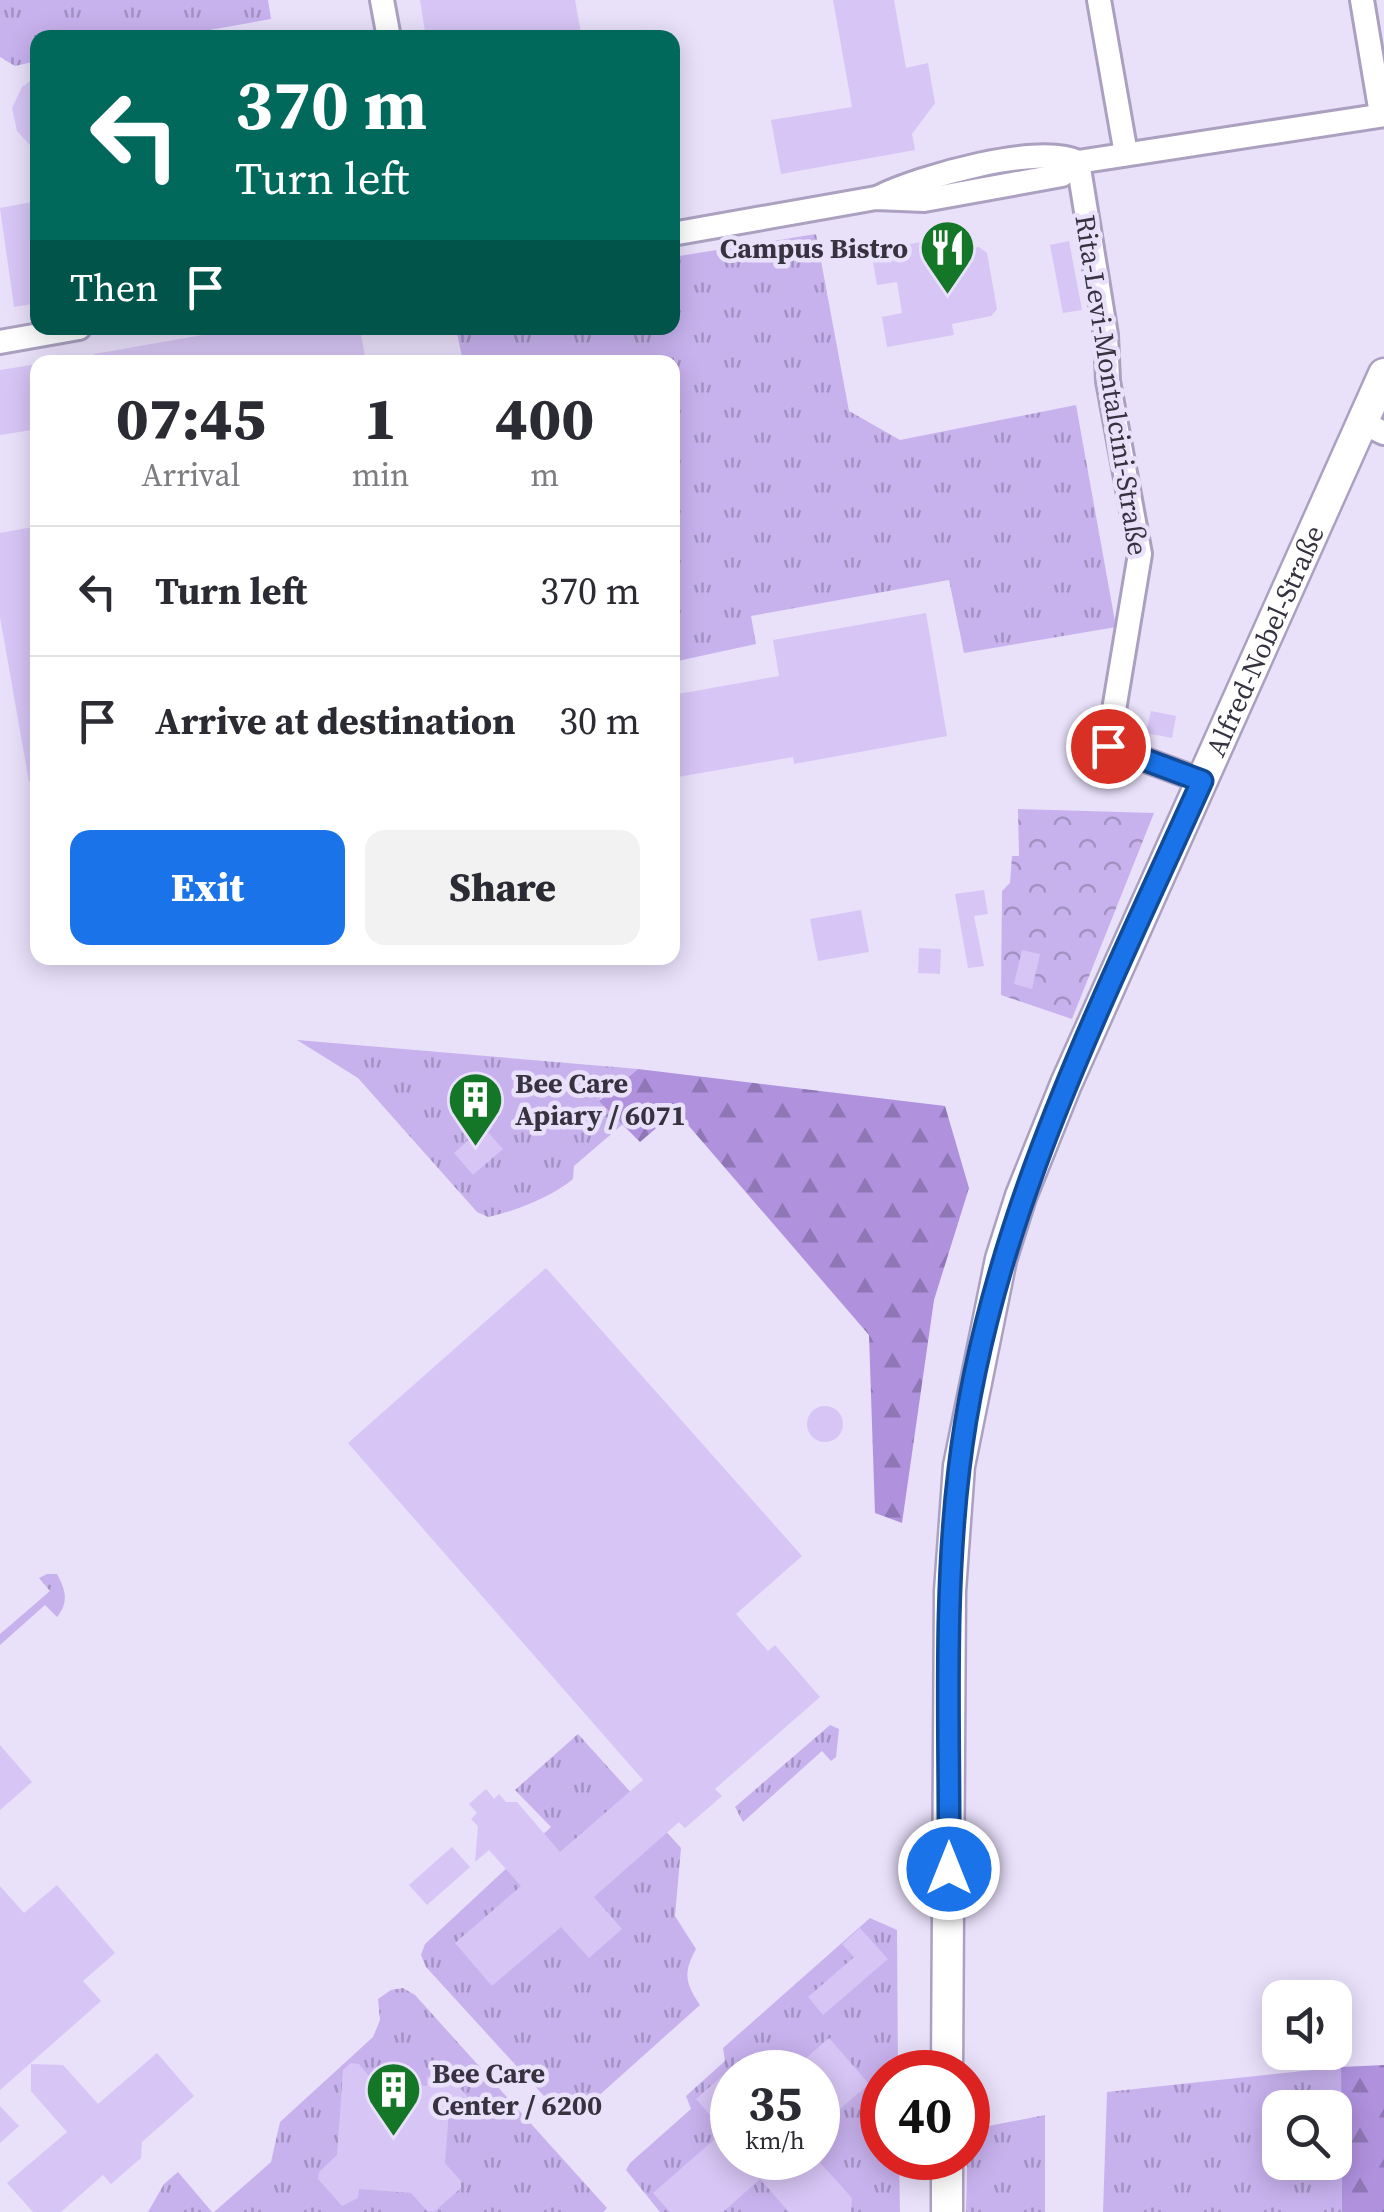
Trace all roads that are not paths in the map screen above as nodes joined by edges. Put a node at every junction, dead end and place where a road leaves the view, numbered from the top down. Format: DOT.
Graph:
graph roads {
  1 [pos="382,0"];
  2 [pos="1099,0"];
  3 [pos="1362,0"];
  4 [pos="388,30"];
  5 [pos="1382,114"];
  6 [pos="1126,154"];
  7 [pos="1078,162"];
  8 [pos="680,233"];
  9 [pos="40,335"];
  10 [pos="0,342"];
  11 [pos="1384,374"];
  12 [pos="1374,428"];
  13 [pos="1202,781"];
  14 [pos="948,2050"];
  15 [pos="947,2180"];
  16 [pos="946,2212"];
  1 -- 4 [label="street"];
  2 -- 6 [label="street"];
  3 -- 5 [label="street"];
  5 -- 6 [label="street"];
  6 -- 7 [label="street"];
  7 -- 8 [label="street"];
  7 -- 13 [label="street, Rita-Levi-Montalcini-Straße"];
  9 -- 10 [label="street"];
  11 -- 12 [label="street, Alfred-Nobel-Straße"];
  12 -- 13 [label="street, Alfred-Nobel-Straße"];
  13 -- 14 [label="street, Alfred-Nobel-Straße"];
  15 -- 16 [label="street"];
}
